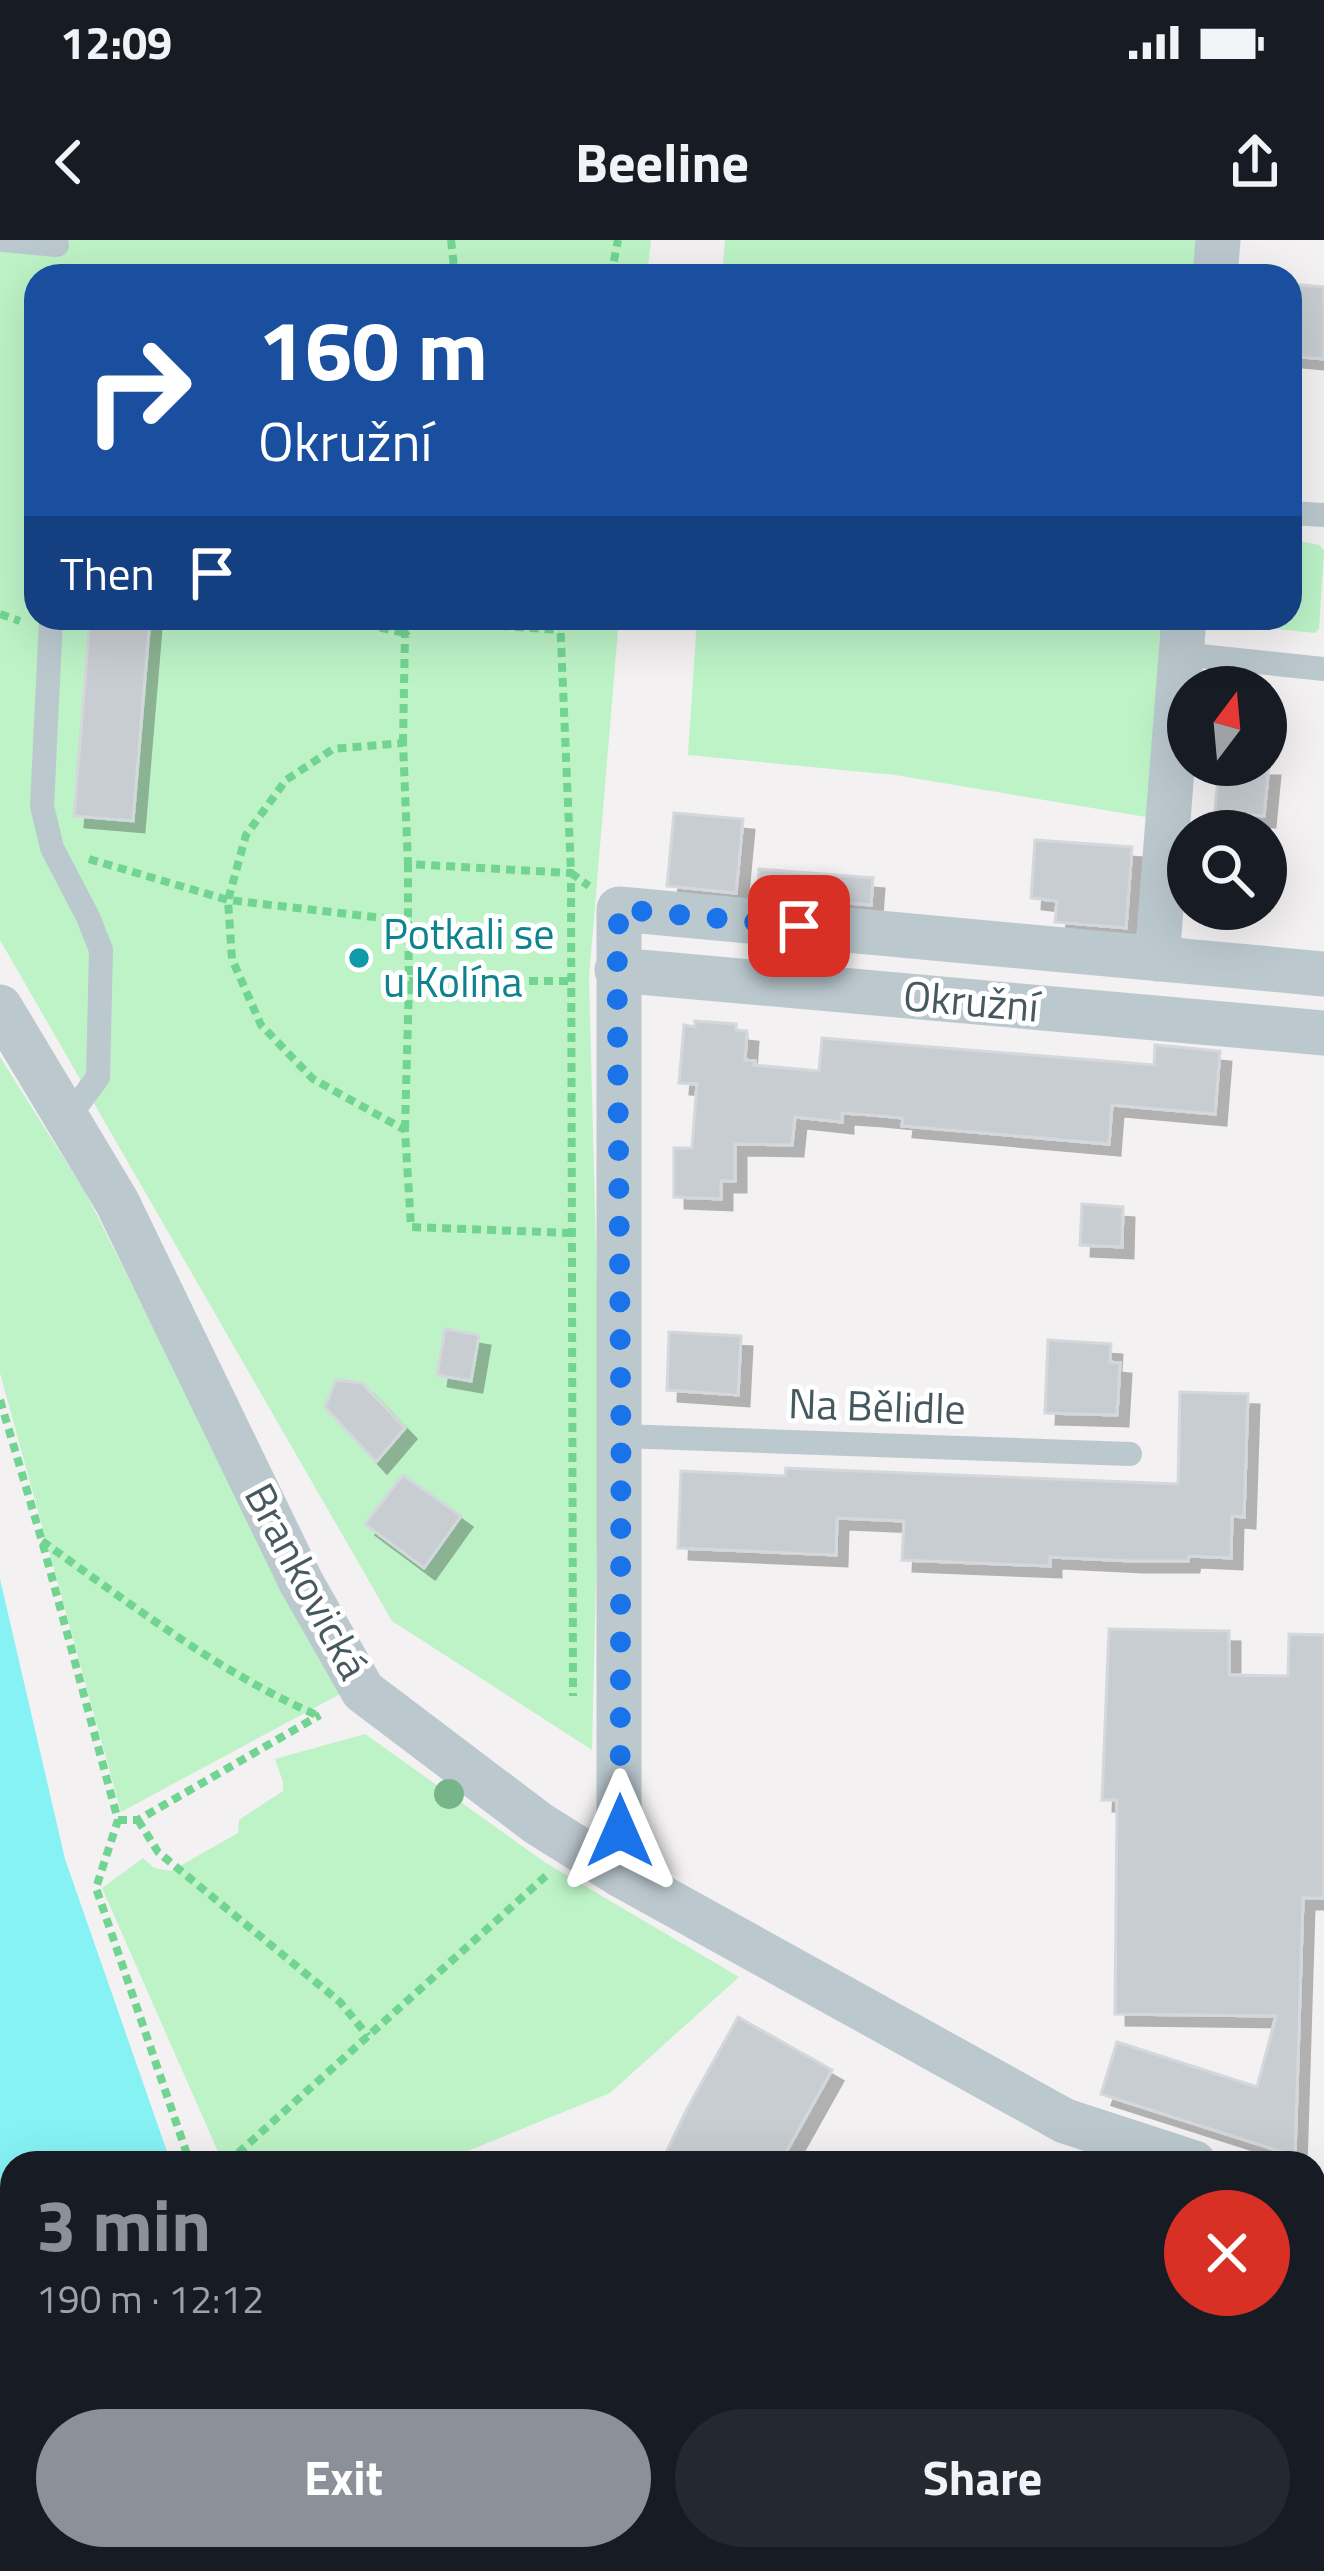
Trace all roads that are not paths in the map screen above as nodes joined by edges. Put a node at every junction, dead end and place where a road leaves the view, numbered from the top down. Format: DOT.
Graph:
graph roads {
  1 [pos="2,240"];
  2 [pos="57,245"];
  3 [pos="51,630"];
  4 [pos="1183,636"];
  5 [pos="1324,669"];
  6 [pos="1157,959"];
  7 [pos="617,970"];
  8 [pos="1324,974"];
  9 [pos="0,1007"];
  10 [pos="1324,1033"];
  11 [pos="68,1119"];
  12 [pos="621,1436"];
  13 [pos="1130,1454"];
  14 [pos="620,1874"];
  15 [pos="1157,2151"];
  1 -- 2 [label="lane"];
  3 -- 11 [label="lane"];
  4 -- 5 [label="lane"];
  4 -- 6 [label="street"];
  6 -- 7 [label="street, Okružní"];
  6 -- 8 [label="street, Okružní"];
  7 -- 10 [label="street, Okružní"];
  7 -- 12 [label="street"];
  9 -- 11 [label="street, Brankovická"];
  11 -- 14 [label="street, Brankovická"];
  12 -- 13 [label="lane, Na Bělidle"];
  12 -- 14 [label="street"];
  14 -- 15 [label="street, Brankovická"];
}
